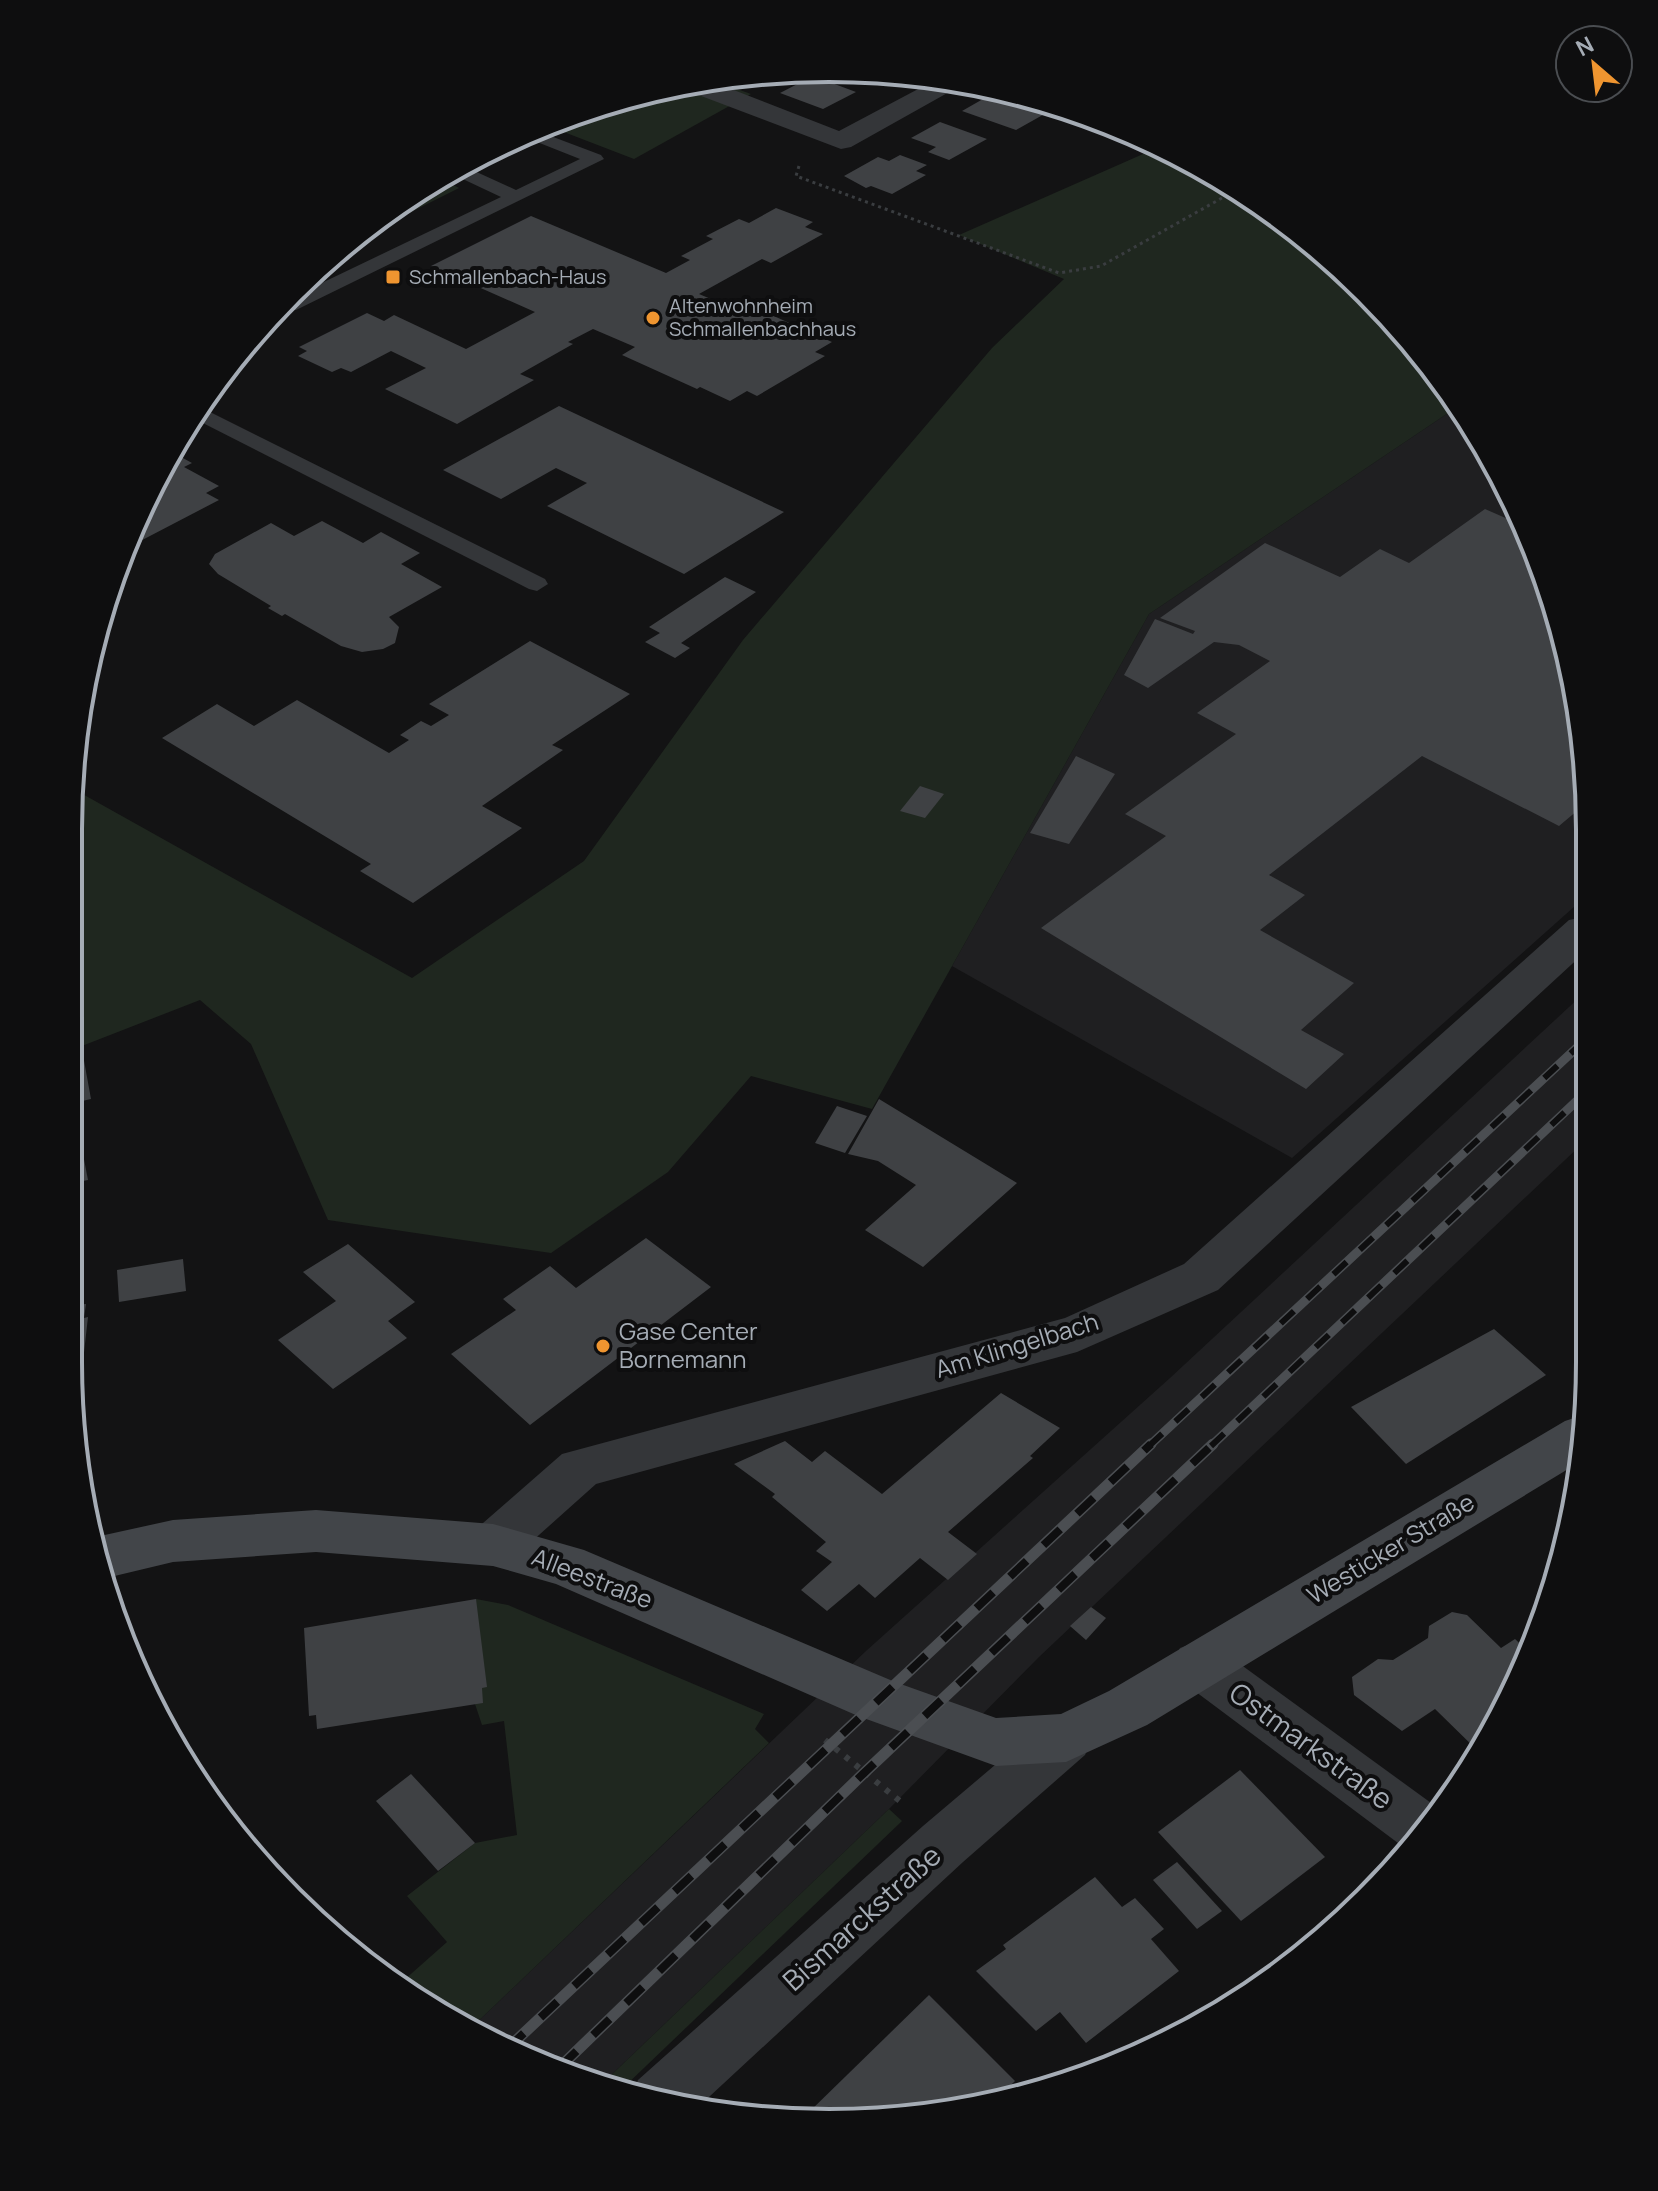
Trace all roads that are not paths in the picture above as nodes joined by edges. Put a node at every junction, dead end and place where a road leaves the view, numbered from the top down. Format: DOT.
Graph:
graph roads {
  1 [pos="937,90"];
  2 [pos="713,91"];
  3 [pos="543,139"];
  4 [pos="469,175"];
  5 [pos="516,197"];
  6 [pos="303,299"];
  7 [pos="206,417"];
  8 [pos="537,584"];
  9 [pos="1576,937"];
  10 [pos="1571,1442"];
  11 [pos="493,1545"];
  12 [pos="107,1556"];
  13 [pos="1199,1664"];
  14 [pos="1066,1738"];
  15 [pos="1416,1824"];
  16 [pos="670,2092"];
  1 -- 2 [label="street"];
  3 -- 5 [label="lane"];
  4 -- 5 [label="lane"];
  5 -- 6 [label="lane"];
  7 -- 8 [label="lane"];
  9 -- 11 [label="street, Am Klingelbach"];
  10 -- 13 [label="main road, Westicker Straße"];
  11 -- 12 [label="main road, Alleestraße"];
  11 -- 14 [label="main road, Alleestraße"];
  13 -- 14 [label="main road, Westicker Straße"];
  13 -- 15 [label="street, Ostmarkstraße"];
  14 -- 16 [label="street, Bismarckstraße"];
}
